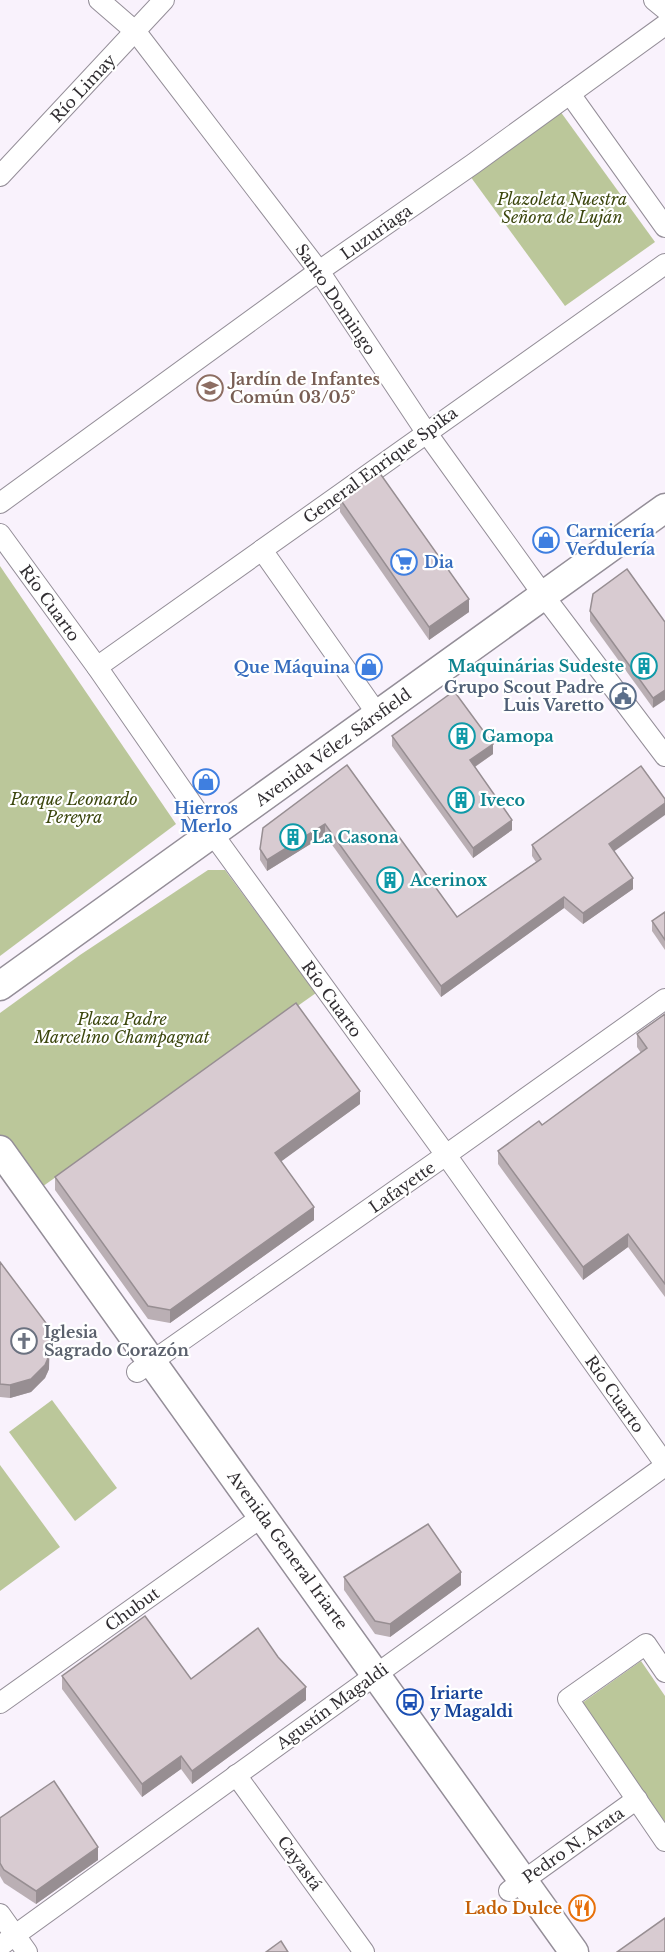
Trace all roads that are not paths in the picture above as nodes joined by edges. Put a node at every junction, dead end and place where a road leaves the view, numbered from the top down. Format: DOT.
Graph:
graph roads {
  1 [pos="99,0"];
  2 [pos="164,0"];
  3 [pos="654,0"];
  4 [pos="665,9"];
  5 [pos="665,25"];
  6 [pos="136,32"];
  7 [pos="570,94"];
  8 [pos="0,176"];
  9 [pos="665,227"];
  10 [pos="665,264"];
  11 [pos="320,271"];
  12 [pos="426,432"];
  13 [pos="0,502"];
  14 [pos="665,508"];
  15 [pos="0,534"];
  16 [pos="262,550"];
  17 [pos="544,596"];
  18 [pos="97,667"];
  19 [pos="378,715"];
  20 [pos="665,756"];
  21 [pos="212,833"];
  22 [pos="0,986"];
  23 [pos="665,999"];
  24 [pos="0,1150"];
  25 [pos="446,1155"];
  26 [pos="0,1182"];
  27 [pos="144,1367"];
  28 [pos="665,1465"];
  29 [pos="255,1521"];
  30 [pos="665,1672"];
  31 [pos="369,1680"];
  32 [pos="0,1703"];
  33 [pos="236,1775"];
  34 [pos="637,1800"];
  35 [pos="665,1841"];
  36 [pos="516,1886"];
  37 [pos="0,1914"];
  38 [pos="7,1941"];
  39 [pos="27,1952"];
  40 [pos="364,1952"];
  41 [pos="553,1952"];
  42 [pos="574,1952"];
  1 -- 6 [label="street, Santo Domingo"];
  2 -- 6 [label="street, Río Limay"];
  3 -- 4 [label="street"];
  5 -- 7 [label="street, Luzuriaga"];
  6 -- 8 [label="street, Río Limay"];
  6 -- 11 [label="street, Santo Domingo"];
  7 -- 9 [label="street"];
  7 -- 11 [label="street, Luzuriaga"];
  10 -- 12 [label="street, General Enrique Spika"];
  11 -- 12 [label="street, Santo Domingo"];
  11 -- 13 [label="street, Luzuriaga"];
  12 -- 16 [label="street, General Enrique Spika"];
  12 -- 17 [label="street, Santo Domingo"];
  14 -- 17 [label="main road, Avenida Vélez Sársfield"];
  15 -- 18 [label="street, Río Cuarto"];
  16 -- 18 [label="street, General Enrique Spika"];
  16 -- 19 [label="street"];
  17 -- 19 [label="main road, Avenida Vélez Sársfield"];
  17 -- 20 [label="street, Santo Domingo"];
  18 -- 21 [label="street, Río Cuarto"];
  19 -- 21 [label="main road, Avenida Vélez Sársfield"];
  21 -- 22 [label="main road, Avenida Vélez Sársfield"];
  21 -- 25 [label="street, Río Cuarto"];
  23 -- 25 [label="street, Lafayette"];
  24 -- 27 [label="main road, Avenida General Iriarte"];
  25 -- 27 [label="street, Lafayette"];
  25 -- 28 [label="street, Río Cuarto"];
  26 -- 27 [label="main road, Avenida General Iriarte"];
  27 -- 29 [label="main road, Avenida General Iriarte"];
  28 -- 31 [label="street, Agustín Magaldi"];
  29 -- 31 [label="main road, Avenida General Iriarte"];
  29 -- 32 [label="street, Chubut"];
  30 -- 34 [label="street, Pedro N. Arata"];
  31 -- 33 [label="street, Agustín Magaldi"];
  31 -- 36 [label="main road, Avenida General Iriarte"];
  33 -- 38 [label="street, Agustín Magaldi"];
  33 -- 40 [label="street, Cayastá"];
  34 -- 35 [label="street, Pedro N. Arata"];
  34 -- 36 [label="street, Pedro N. Arata"];
  36 -- 41 [label="main road, Avenida General Iriarte"];
  36 -- 42 [label="main road, Avenida General Iriarte"];
  37 -- 38 [label="street"];
  38 -- 39 [label="street"];
}
